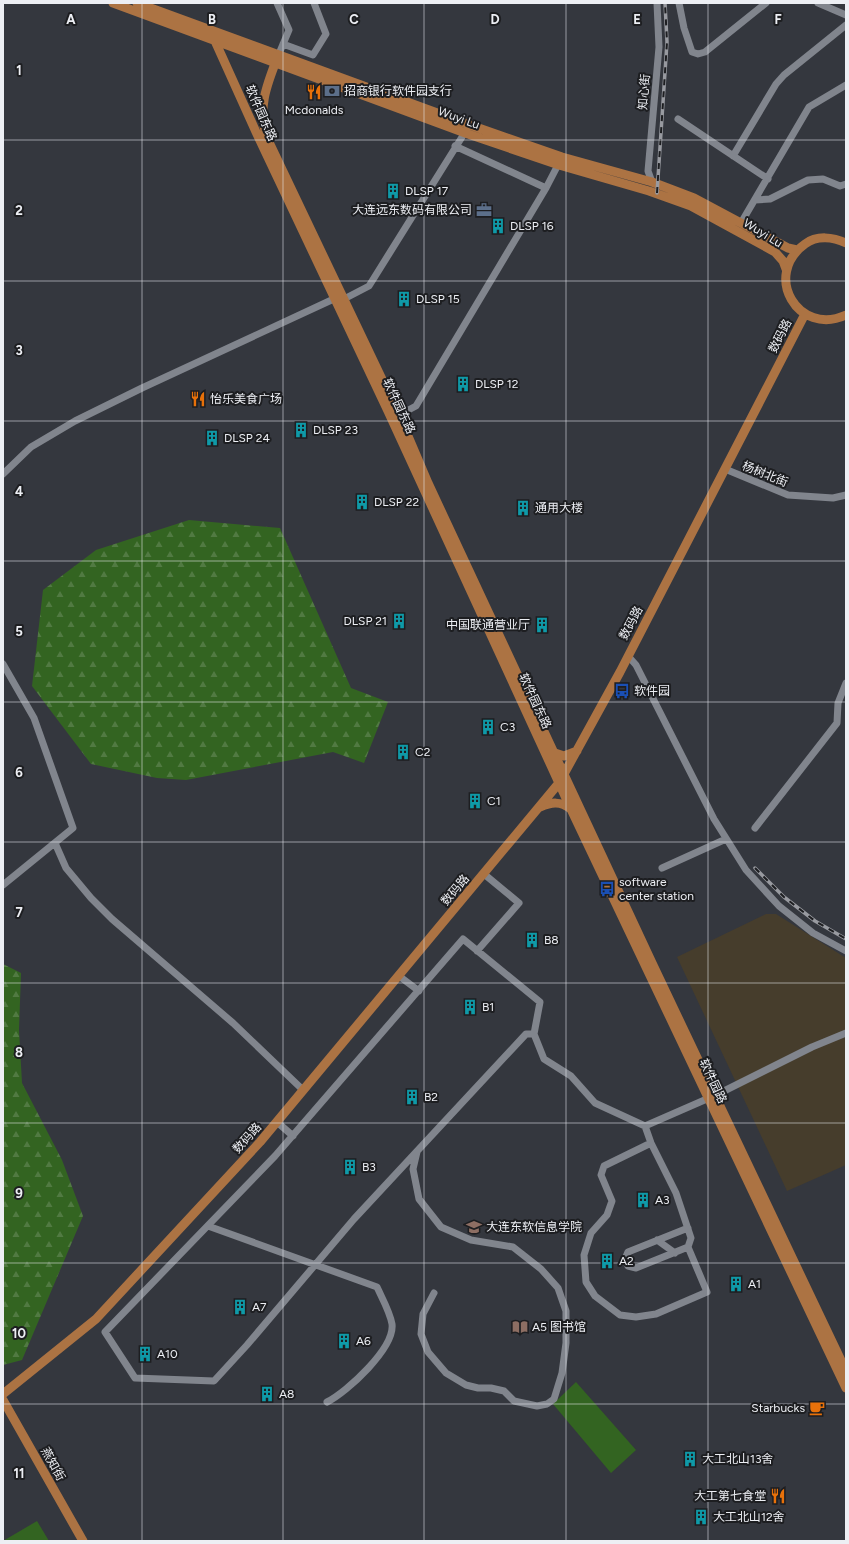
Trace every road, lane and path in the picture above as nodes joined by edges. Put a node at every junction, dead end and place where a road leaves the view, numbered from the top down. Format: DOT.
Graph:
graph roads {
  1 [pos="112,3"];
  2 [pos="137,3"];
  3 [pos="278,3"];
  4 [pos="314,3"];
  5 [pos="658,3"];
  6 [pos="679,3"];
  7 [pos="766,3"];
  8 [pos="818,3"];
  9 [pos="846,15"];
  10 [pos="846,25"];
  11 [pos="215,41"];
  12 [pos="283,44"];
  13 [pos="276,59"];
  14 [pos="846,85"];
  15 [pos="678,119"];
  16 [pos="470,125"];
  17 [pos="463,132"];
  18 [pos="455,146"];
  19 [pos="733,156"];
  20 [pos="560,161"];
  21 [pos="768,178"];
  22 [pos="652,182"];
  23 [pos="846,184"];
  24 [pos="546,188"];
  25 [pos="755,200"];
  26 [pos="741,223"];
  27 [pos="846,243"];
  28 [pos="797,250"];
  29 [pos="786,269"];
  30 [pos="340,297"];
  31 [pos="805,314"];
  32 [pos="845,317"];
  33 [pos="399,415"];
  34 [pos="725,469"];
  35 [pos="3,474"];
  36 [pos="846,495"];
  37 [pos="628,656"];
  38 [pos="3,664"];
  39 [pos="846,684"];
  40 [pos="578,751"];
  41 [pos="555,753"];
  42 [pos="565,774"];
  43 [pos="559,783"];
  44 [pos="539,808"];
  45 [pos="572,809"];
  46 [pos="755,828"];
  47 [pos="726,839"];
  48 [pos="55,843"];
  49 [pos="662,868"];
  50 [pos="484,874"];
  51 [pos="3,886"];
  52 [pos="477,951"];
  53 [pos="846,951"];
  54 [pos="399,976"];
  55 [pos="419,991"];
  56 [pos="846,1033"];
  57 [pos="534,1034"];
  58 [pos="303,1090"];
  59 [pos="712,1096"];
  60 [pos="277,1122"];
  61 [pos="645,1126"];
  62 [pos="292,1136"];
  63 [pos="651,1143"];
  64 [pos="417,1152"];
  65 [pos="208,1226"];
  66 [pos="688,1228"];
  67 [pos="657,1240"];
  68 [pos="688,1247"];
  69 [pos="675,1253"];
  70 [pos="316,1264"];
  71 [pos="434,1293"];
  72 [pos="846,1371"];
  73 [pos="846,1388"];
  74 [pos="3,1394"];
  75 [pos="3,1400"];
  76 [pos="327,1402"];
  77 [pos="82,1541"];
  1 -- 11 [label="main road, Wuyi Lu"];
  2 -- 13 [label="main road, Wuyi Lu"];
  3 -- 12 [label="street"];
  4 -- 12 [label="street"];
  5 -- 22 [label="street, 知心街"];
  6 -- 7 [label="street"];
  8 -- 9 [label="street"];
  10 -- 19 [label="street"];
  11 -- 13 [label="main road, Wuyi Lu"];
  11 -- 30 [label="main road, 软件园东路"];
  12 -- 13 [label="street"];
  13 -- 16 [label="main road, Wuyi Lu"];
  13 -- 17 [label="main road, Wuyi Lu"];
  13 -- 30 [label="main road, 软件园东路"];
  14 -- 21 [label="street"];
  15 -- 19 [label="street"];
  16 -- 17 [label="street"];
  16 -- 20 [label="main road, Wuyi Lu"];
  17 -- 18 [label="street"];
  17 -- 20 [label="main road, Wuyi Lu"];
  18 -- 24 [label="street"];
  18 -- 30 [label="street"];
  19 -- 21 [label="street"];
  20 -- 22 [label="main road, Wuyi Lu"];
  20 -- 24 [label="street"];
  20 -- 29 [label="main road, Wuyi Lu"];
  21 -- 25 [label="street"];
  22 -- 26 [label="main road, Wuyi Lu"];
  23 -- 25 [label="street"];
  24 -- 33 [label="street"];
  25 -- 26 [label="street"];
  26 -- 28 [label="main road, Wuyi Lu"];
  27 -- 28 [label="main road"];
  28 -- 29 [label="main road"];
  29 -- 31 [label="main road"];
  30 -- 33 [label="main road, 软件园东路"];
  30 -- 35 [label="street"];
  30 -- 43 [label="main road, 软件园东路"];
  31 -- 32 [label="main road"];
  31 -- 34 [label="main road, 数码路"];
  33 -- 41 [label="main road, 软件园东路"];
  34 -- 36 [label="street, 杨树北街"];
  34 -- 37 [label="main road, 数码路"];
  37 -- 40 [label="main road, 数码路"];
  37 -- 47 [label="street"];
  38 -- 48 [label="street"];
  39 -- 46 [label="street"];
  40 -- 41 [label="main road"];
  40 -- 42 [label="main road, 数码路"];
  41 -- 42 [label="main road, 软件园东路"];
  42 -- 43 [label="main road, 数码路"];
  42 -- 59 [label="main road, 软件园路"];
  43 -- 44 [label="main road, 数码路"];
  43 -- 45 [label="main road, 软件园路"];
  44 -- 45 [label="main road"];
  44 -- 50 [label="main road, 数码路"];
  45 -- 59 [label="main road, 软件园路"];
  47 -- 49 [label="street"];
  47 -- 53 [label="street"];
  48 -- 51 [label="street"];
  48 -- 58 [label="street"];
  50 -- 52 [label="street"];
  50 -- 54 [label="main road, 数码路"];
  52 -- 55 [label="street"];
  52 -- 57 [label="street"];
  54 -- 55 [label="street"];
  54 -- 58 [label="main road, 数码路"];
  55 -- 62 [label="street"];
  56 -- 59 [label="street"];
  57 -- 61 [label="street"];
  57 -- 64 [label="street"];
  58 -- 60 [label="main road, 数码路"];
  59 -- 61 [label="street"];
  59 -- 72 [label="main road, 软件园路"];
  59 -- 73 [label="main road, 软件园路"];
  60 -- 62 [label="street"];
  60 -- 74 [label="main road, 数码路"];
  61 -- 63 [label="street"];
  62 -- 65 [label="street"];
  63 -- 66 [label="street"];
  63 -- 68 [label="street"];
  64 -- 70 [label="street"];
  64 -- 71 [label="street"];
  65 -- 70 [label="street"];
  65 -- 70 [label="street"];
  66 -- 67 [label="street"];
  66 -- 68 [label="street"];
  67 -- 69 [label="street"];
  67 -- 69 [label="street"];
  68 -- 69 [label="street"];
  70 -- 76 [label="street"];
  75 -- 77 [label="main road, 燕知街"];
}
